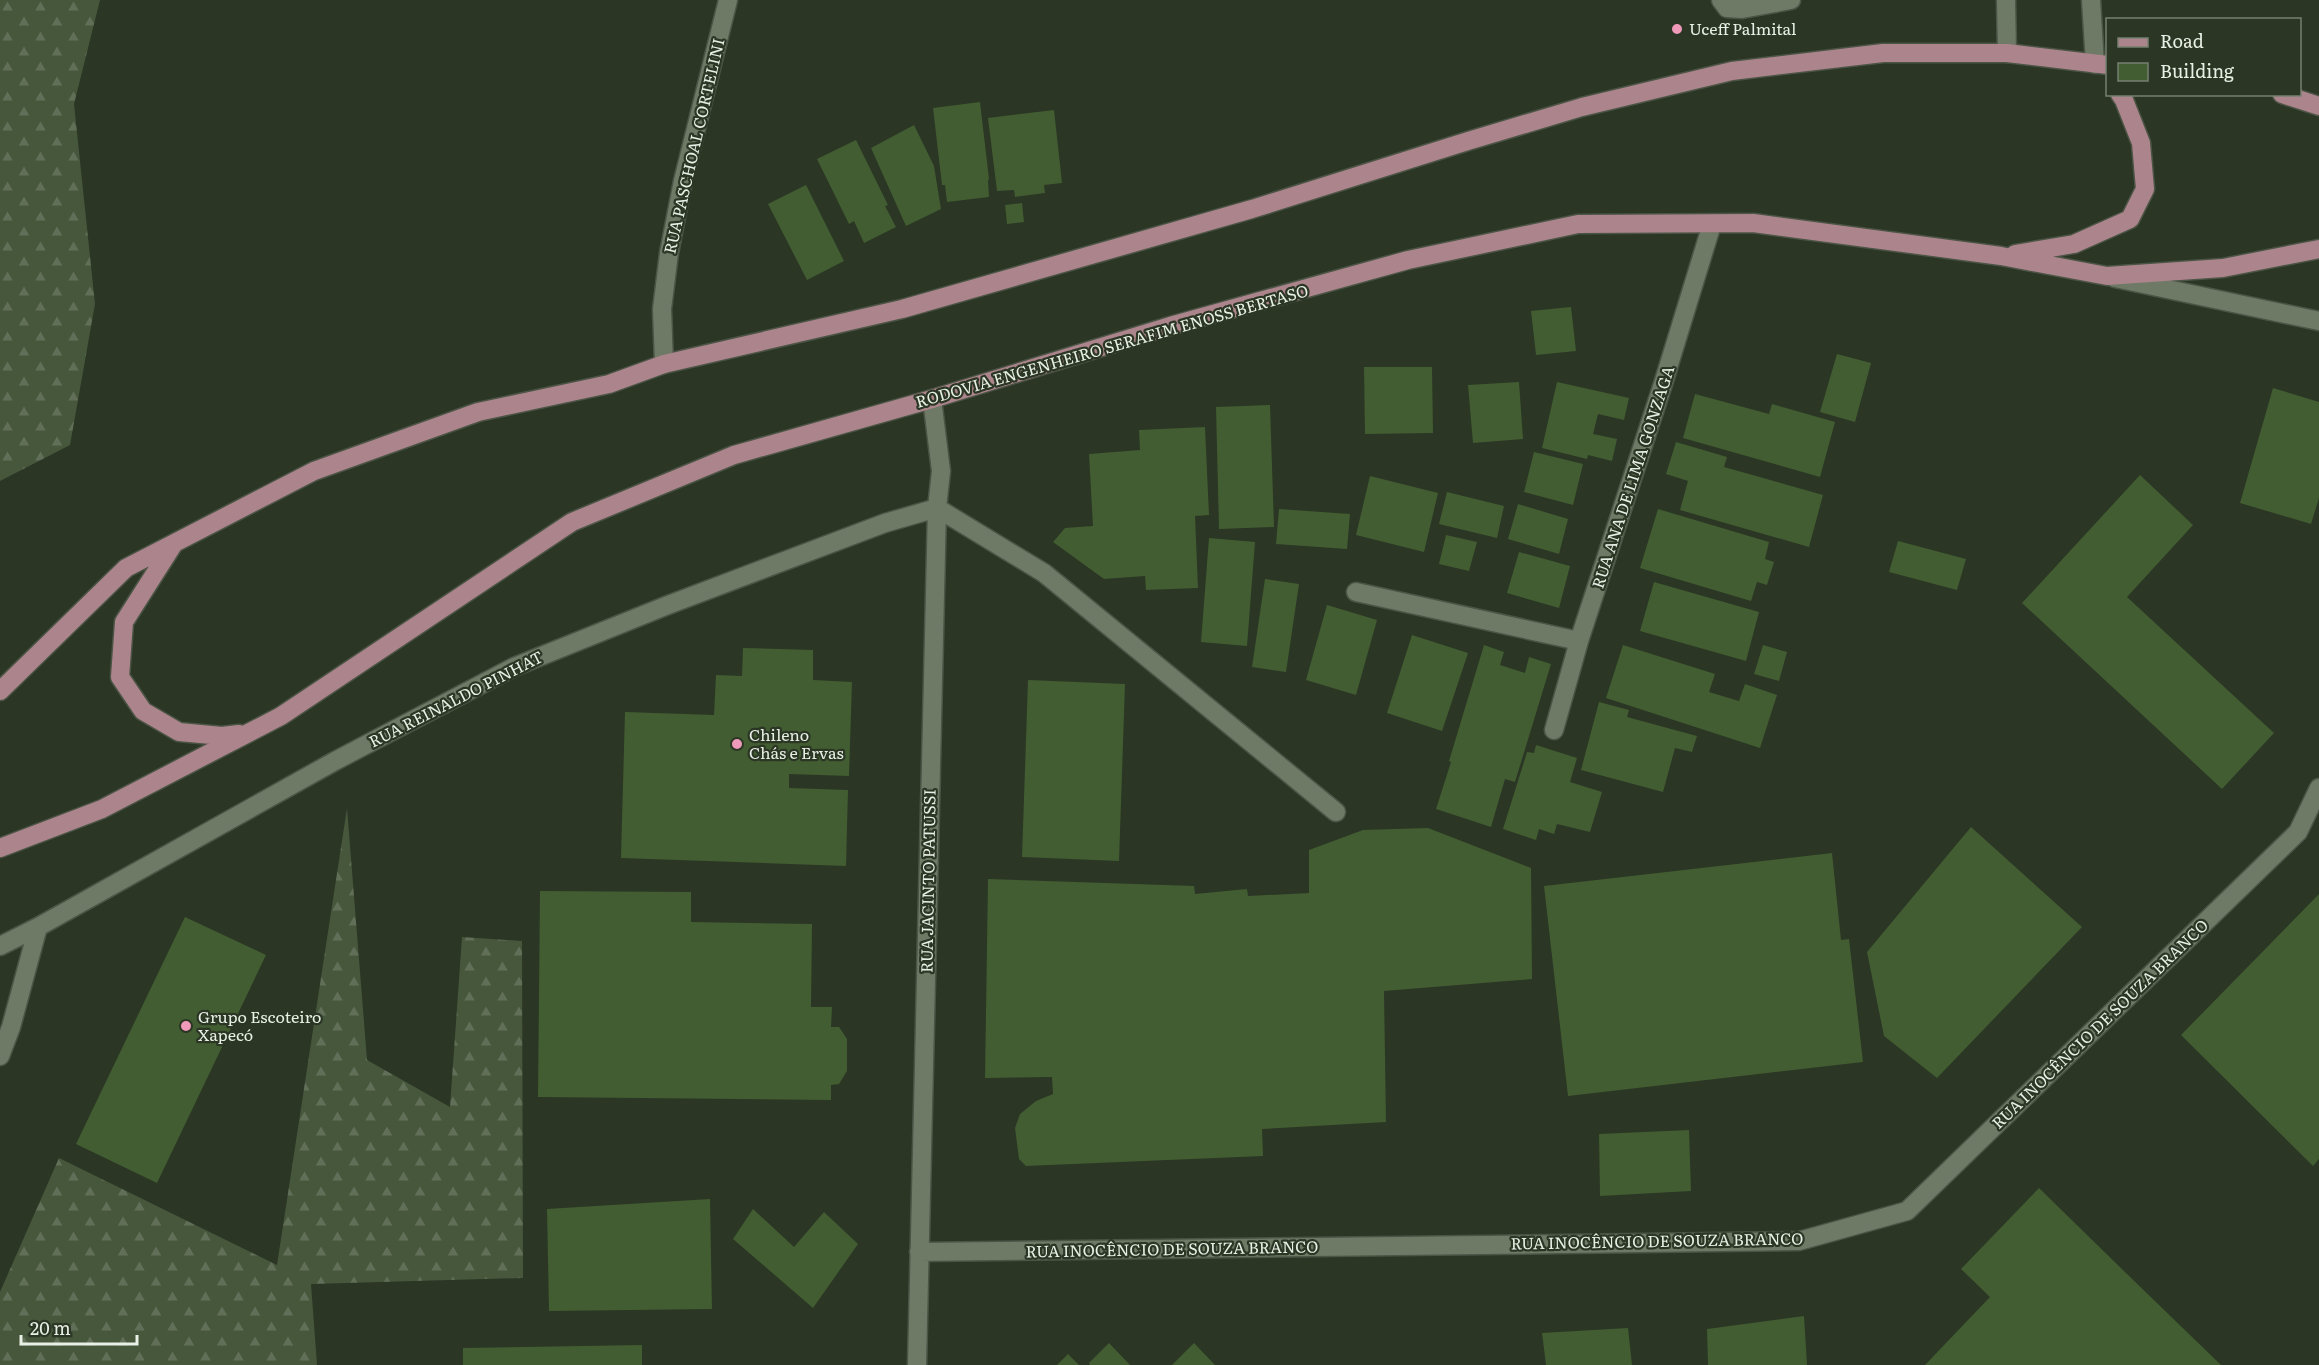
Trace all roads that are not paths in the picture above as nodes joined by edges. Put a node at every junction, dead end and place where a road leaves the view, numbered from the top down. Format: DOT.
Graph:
graph roads {
  1 [pos="728,0"];
  2 [pos="1721,0"];
  3 [pos="1791,0"];
  4 [pos="2006,0"];
  5 [pos="2091,0"];
  6 [pos="2007,53"];
  7 [pos="2101,64"];
  8 [pos="2121,96"];
  9 [pos="2288,96"];
  10 [pos="2319,106"];
  11 [pos="1712,224"];
  12 [pos="2319,249"];
  13 [pos="2001,256"];
  14 [pos="2107,276"];
  15 [pos="2319,321"];
  16 [pos="664,364"];
  17 [pos="932,399"];
  18 [pos="937,508"];
  19 [pos="174,543"];
  20 [pos="1356,592"];
  21 [pos="1579,640"];
  22 [pos="0,691"];
  23 [pos="1554,730"];
  24 [pos="253,731"];
  25 [pos="2319,788"];
  26 [pos="1336,812"];
  27 [pos="0,848"];
  28 [pos="38,927"];
  29 [pos="0,946"];
  30 [pos="0,1056"];
  31 [pos="919,1252"];
  32 [pos="917,1365"];
  1 -- 16 [label="street, RUA PASCHOAL CORTELINI"];
  2 -- 3 [label="street"];
  4 -- 6 [label="street"];
  5 -- 7 [label="street"];
  6 -- 7 [label="main road"];
  6 -- 16 [label="main road"];
  8 -- 13 [label="main road"];
  9 -- 10 [label="main road"];
  11 -- 13 [label="main road, RODOVIA ENGENHEIRO SERAFIM ENOSS BERTASO"];
  11 -- 17 [label="main road, RODOVIA ENGENHEIRO SERAFIM ENOSS BERTASO"];
  11 -- 21 [label="street, RUA ANA DE LIMA GONZAGA"];
  12 -- 14 [label="main road, RODOVIA ENGENHEIRO SERAFIM ENOSS BERTASO"];
  13 -- 14 [label="main road, RODOVIA ENGENHEIRO SERAFIM ENOSS BERTASO"];
  14 -- 15 [label="street"];
  16 -- 19 [label="main road"];
  17 -- 18 [label="street, RUA JACINTO PATUSSI"];
  17 -- 24 [label="main road, RODOVIA ENGENHEIRO SERAFIM ENOSS BERTASO"];
  18 -- 26 [label="street"];
  18 -- 28 [label="street, RUA REINALDO PINHAT"];
  18 -- 31 [label="street, RUA JACINTO PATUSSI"];
  19 -- 22 [label="main road"];
  19 -- 24 [label="main road"];
  20 -- 21 [label="street"];
  21 -- 23 [label="street, RUA ANA DE LIMA GONZAGA"];
  24 -- 27 [label="main road, RODOVIA ENGENHEIRO SERAFIM ENOSS BERTASO"];
  25 -- 31 [label="street, RUA INOCÊNCIO DE SOUZA BRANCO"];
  28 -- 29 [label="street, RUA REINALDO PINHAT"];
  28 -- 30 [label="street"];
  31 -- 32 [label="street, RUA JACINTO PATUSSI"];
}
